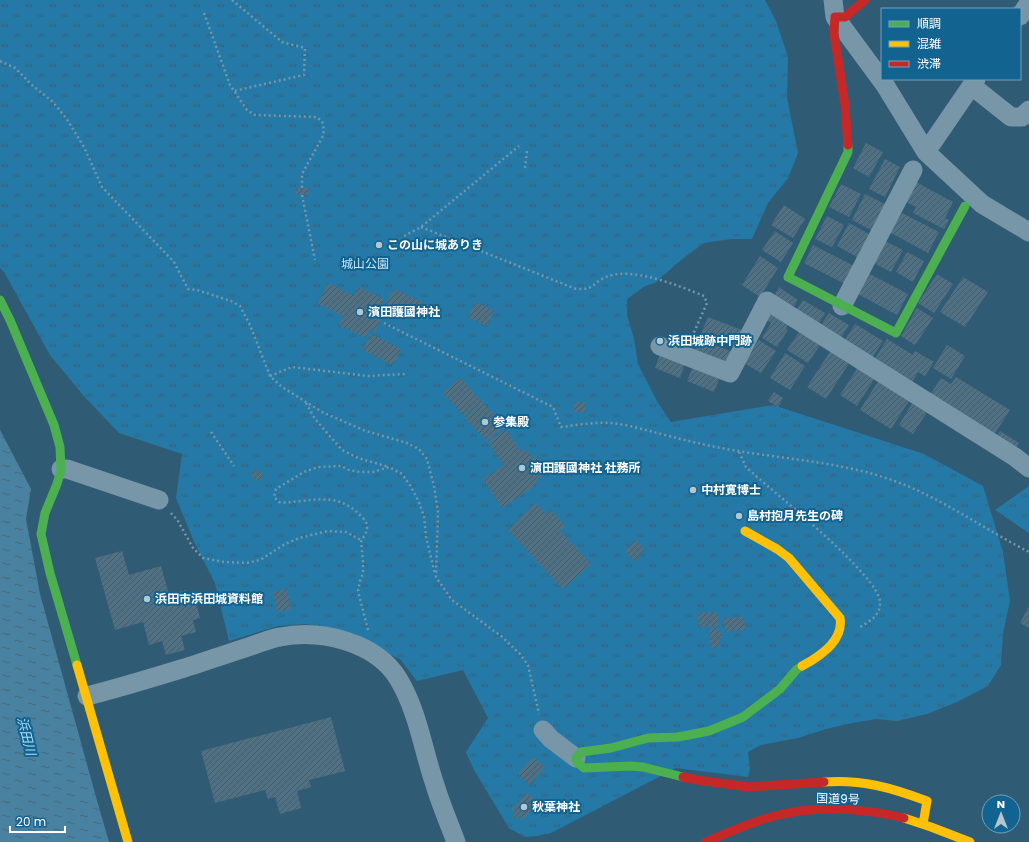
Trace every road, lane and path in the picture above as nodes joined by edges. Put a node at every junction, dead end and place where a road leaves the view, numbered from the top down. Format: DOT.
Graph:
graph roads {
  1 [pos="232,0"];
  2 [pos="865,0"];
  3 [pos="1029,3"];
  4 [pos="834,9"];
  5 [pos="204,12"];
  6 [pos="1021,15"];
  7 [pos="0,61"];
  8 [pos="881,79"];
  9 [pos="882,80"];
  10 [pos="974,82"];
  11 [pos="234,91"];
  12 [pos="1029,110"];
  13 [pos="519,146"];
  14 [pos="527,151"];
  15 [pos="926,152"];
  16 [pos="525,168"];
  17 [pos="913,170"];
  18 [pos="302,188"];
  19 [pos="302,195"];
  20 [pos="965,206"];
  21 [pos="421,227"];
  22 [pos="1029,232"];
  23 [pos="404,236"];
  24 [pos="315,260"];
  25 [pos="0,300"];
  26 [pos="842,306"];
  27 [pos="384,323"];
  28 [pos="660,346"];
  29 [pos="684,356"];
  30 [pos="405,374"];
  31 [pos="270,376"];
  32 [pos="305,402"];
  33 [pos="211,432"];
  34 [pos="739,452"];
  35 [pos="234,466"];
  36 [pos="389,467"];
  37 [pos="1029,468"];
  38 [pos="61,470"];
  39 [pos="159,500"];
  40 [pos="745,531"];
  41 [pos="361,540"];
  42 [pos="1029,552"];
  43 [pos="436,577"];
  44 [pos="840,630"];
  45 [pos="374,654"];
  46 [pos="86,696"];
  47 [pos="543,730"];
  48 [pos="576,758"];
  49 [pos="923,824"];
  50 [pos="128,842"];
  51 [pos="456,842"];
  52 [pos="706,842"];
  53 [pos="970,842"];
  1 -- 11 [label="path"];
  2 -- 4 [label="main road"];
  3 -- 6 [label="street"];
  4 -- 8 [label="street"];
  4 -- 26 [label="main road"];
  5 -- 11 [label="path"];
  7 -- 31 [label="path"];
  9 -- 15 [label="street"];
  10 -- 12 [label="street"];
  10 -- 15 [label="street"];
  11 -- 18 [label="path"];
  13 -- 21 [label="path"];
  14 -- 16 [label="path"];
  15 -- 22 [label="street"];
  17 -- 26 [label="street"];
  19 -- 24 [label="path"];
  20 -- 26 [label="main road"];
  21 -- 23 [label="path"];
  21 -- 29 [label="path"];
  25 -- 38 [label="main road"];
  27 -- 34 [label="path"];
  28 -- 29 [label="street"];
  29 -- 37 [label="street"];
  30 -- 31 [label="path"];
  31 -- 32 [label="path"];
  32 -- 36 [label="path"];
  32 -- 43 [label="path"];
  33 -- 35 [label="path"];
  34 -- 42 [label="path"];
  34 -- 44 [label="path"];
  36 -- 41 [label="path"];
  36 -- 43 [label="path"];
  38 -- 39 [label="street"];
  38 -- 46 [label="main road"];
  39 -- 41 [label="path"];
  40 -- 44 [label="main road"];
  41 -- 45 [label="path"];
  43 -- 47 [label="path"];
  44 -- 48 [label="main road"];
  45 -- 46 [label="street"];
  45 -- 51 [label="street"];
  46 -- 50 [label="main road"];
  47 -- 48 [label="street"];
  48 -- 49 [label="main road"];
  49 -- 52 [label="main road, 国道9号"];
  49 -- 53 [label="main road, 国道9号"];
}
